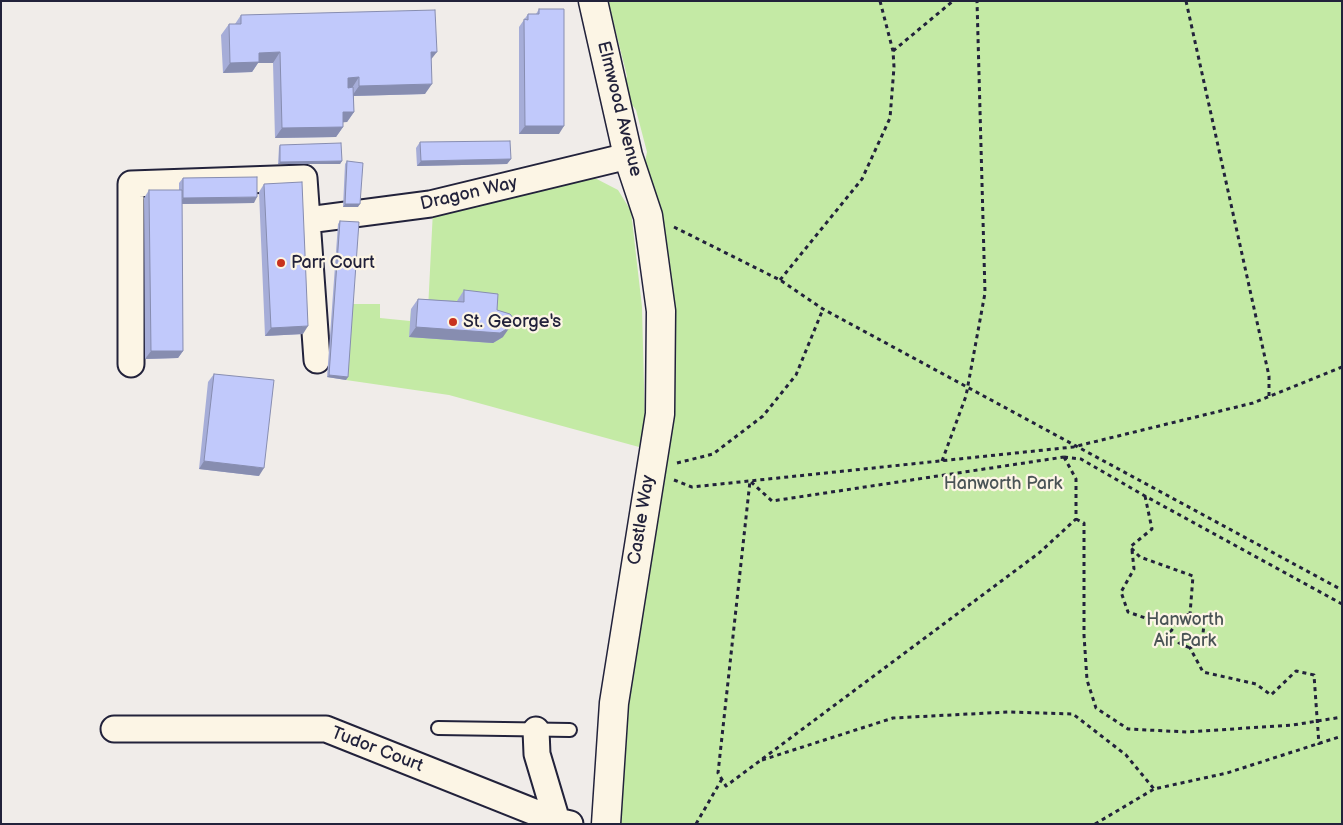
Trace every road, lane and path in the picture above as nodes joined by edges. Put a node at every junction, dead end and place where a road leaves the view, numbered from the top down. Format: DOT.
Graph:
graph roads {
  1 [pos="592,1"];
  2 [pos="880,1"];
  3 [pos="953,1"];
  4 [pos="977,1"];
  5 [pos="1186,1"];
  6 [pos="893,51"];
  7 [pos="628,156"];
  8 [pos="648,216"];
  9 [pos="308,220"];
  10 [pos="780,280"];
  11 [pos="823,309"];
  12 [pos="317,360"];
  13 [pos="131,364"];
  14 [pos="1342,367"];
  15 [pos="967,388"];
  16 [pos="1269,397"];
  17 [pos="1073,447"];
  18 [pos="1064,457"];
  19 [pos="1074,457"];
  20 [pos="942,460"];
  21 [pos="650,470"];
  22 [pos="750,481"];
  23 [pos="1145,496"];
  24 [pos="1076,519"];
  25 [pos="1132,549"];
  26 [pos="1342,590"];
  27 [pos="1342,604"];
  28 [pos="1190,614"];
  29 [pos="1181,617"];
  30 [pos="1190,648"];
  31 [pos="1342,717"];
  32 [pos="1317,721"];
  33 [pos="438,728"];
  34 [pos="114,729"];
  35 [pos="536,730"];
  36 [pos="570,730"];
  37 [pos="1342,736"];
  38 [pos="1319,745"];
  39 [pos="759,761"];
  40 [pos="722,779"];
  41 [pos="1154,789"];
  42 [pos="563,822"];
  43 [pos="606,824"];
  44 [pos="696,824"];
  45 [pos="1095,824"];
  1 -- 7 [label="street, Elmwood Avenue"];
  2 -- 6 [label="path"];
  3 -- 6 [label="path"];
  4 -- 15 [label="path"];
  5 -- 16 [label="path"];
  6 -- 10 [label="path"];
  7 -- 8 [label="street, Elmwood Avenue"];
  7 -- 9 [label="street, Dragon Way"];
  8 -- 10 [label="path"];
  8 -- 21 [label="street, Castle Way"];
  9 -- 12 [label="street"];
  9 -- 13 [label="street"];
  10 -- 11 [label="path"];
  11 -- 15 [label="path"];
  11 -- 21 [label="path"];
  14 -- 16 [label="path"];
  15 -- 17 [label="path"];
  15 -- 20 [label="path"];
  16 -- 17 [label="path"];
  17 -- 19 [label="path"];
  17 -- 20 [label="path"];
  17 -- 26 [label="path"];
  18 -- 19 [label="path"];
  18 -- 22 [label="path"];
  18 -- 24 [label="path"];
  19 -- 23 [label="path"];
  20 -- 22 [label="path"];
  21 -- 22 [label="path"];
  21 -- 43 [label="street, Castle Way"];
  22 -- 40 [label="path"];
  23 -- 25 [label="path"];
  23 -- 27 [label="path"];
  24 -- 32 [label="path"];
  24 -- 39 [label="path"];
  25 -- 28 [label="path"];
  25 -- 29 [label="path"];
  28 -- 29 [label="path"];
  28 -- 30 [label="path"];
  29 -- 30 [label="path"];
  30 -- 32 [label="path"];
  31 -- 32 [label="path"];
  32 -- 38 [label="path"];
  33 -- 35 [label="lane"];
  34 -- 42 [label="street, Tudor Court"];
  35 -- 36 [label="lane"];
  35 -- 42 [label="street"];
  37 -- 38 [label="path"];
  38 -- 41 [label="path"];
  39 -- 40 [label="path"];
  39 -- 41 [label="path"];
  40 -- 44 [label="path"];
  41 -- 45 [label="path"];
}
